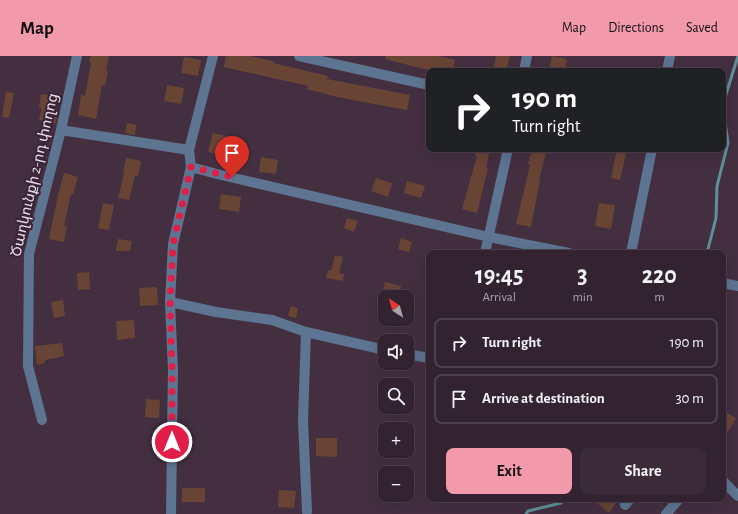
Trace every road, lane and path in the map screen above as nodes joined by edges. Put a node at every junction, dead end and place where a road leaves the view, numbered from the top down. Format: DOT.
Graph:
graph roads {
  1 [pos="77,56"];
  2 [pos="213,56"];
  3 [pos="299,56"];
  4 [pos="527,56"];
  5 [pos="670,56"];
  6 [pos="525,68"];
  7 [pos="668,68"];
  8 [pos="426,84"];
  9 [pos="61,130"];
  10 [pos="189,150"];
  11 [pos="507,152"];
  12 [pos="651,152"];
  13 [pos="191,167"];
  14 [pos="489,237"];
  15 [pos="487,250"];
  16 [pos="554,250"];
  17 [pos="632,250"];
  18 [pos="726,284"];
  19 [pos="738,286"];
  20 [pos="170,302"];
  21 [pos="306,332"];
  22 [pos="378,348"];
  23 [pos="414,355"];
  24 [pos="426,357"];
  25 [pos="42,420"];
  26 [pos="726,484"];
  27 [pos="738,496"];
  28 [pos="676,502"];
  29 [pos="307,512"];
  30 [pos="171,514"];
  31 [pos="666,514"];
  1 -- 9 [label="street, Ծաղկունքի 2-րդ փողոց"];
  2 -- 10 [label="street"];
  3 -- 8 [label="street"];
  4 -- 6 [label="street"];
  5 -- 7 [label="street"];
  9 -- 10 [label="street"];
  9 -- 25 [label="street, Ծաղկունքի 2-րդ փողոց"];
  10 -- 13 [label="street"];
  11 -- 14 [label="street"];
  12 -- 17 [label="street"];
  13 -- 14 [label="street"];
  13 -- 20 [label="street"];
  14 -- 15 [label="street"];
  14 -- 16 [label="street"];
  18 -- 19 [label="street"];
  20 -- 21 [label="street"];
  20 -- 30 [label="street"];
  21 -- 22 [label="street"];
  21 -- 29 [label="street"];
  23 -- 24 [label="street"];
  26 -- 27 [label="street"];
  28 -- 31 [label="street"];
}
